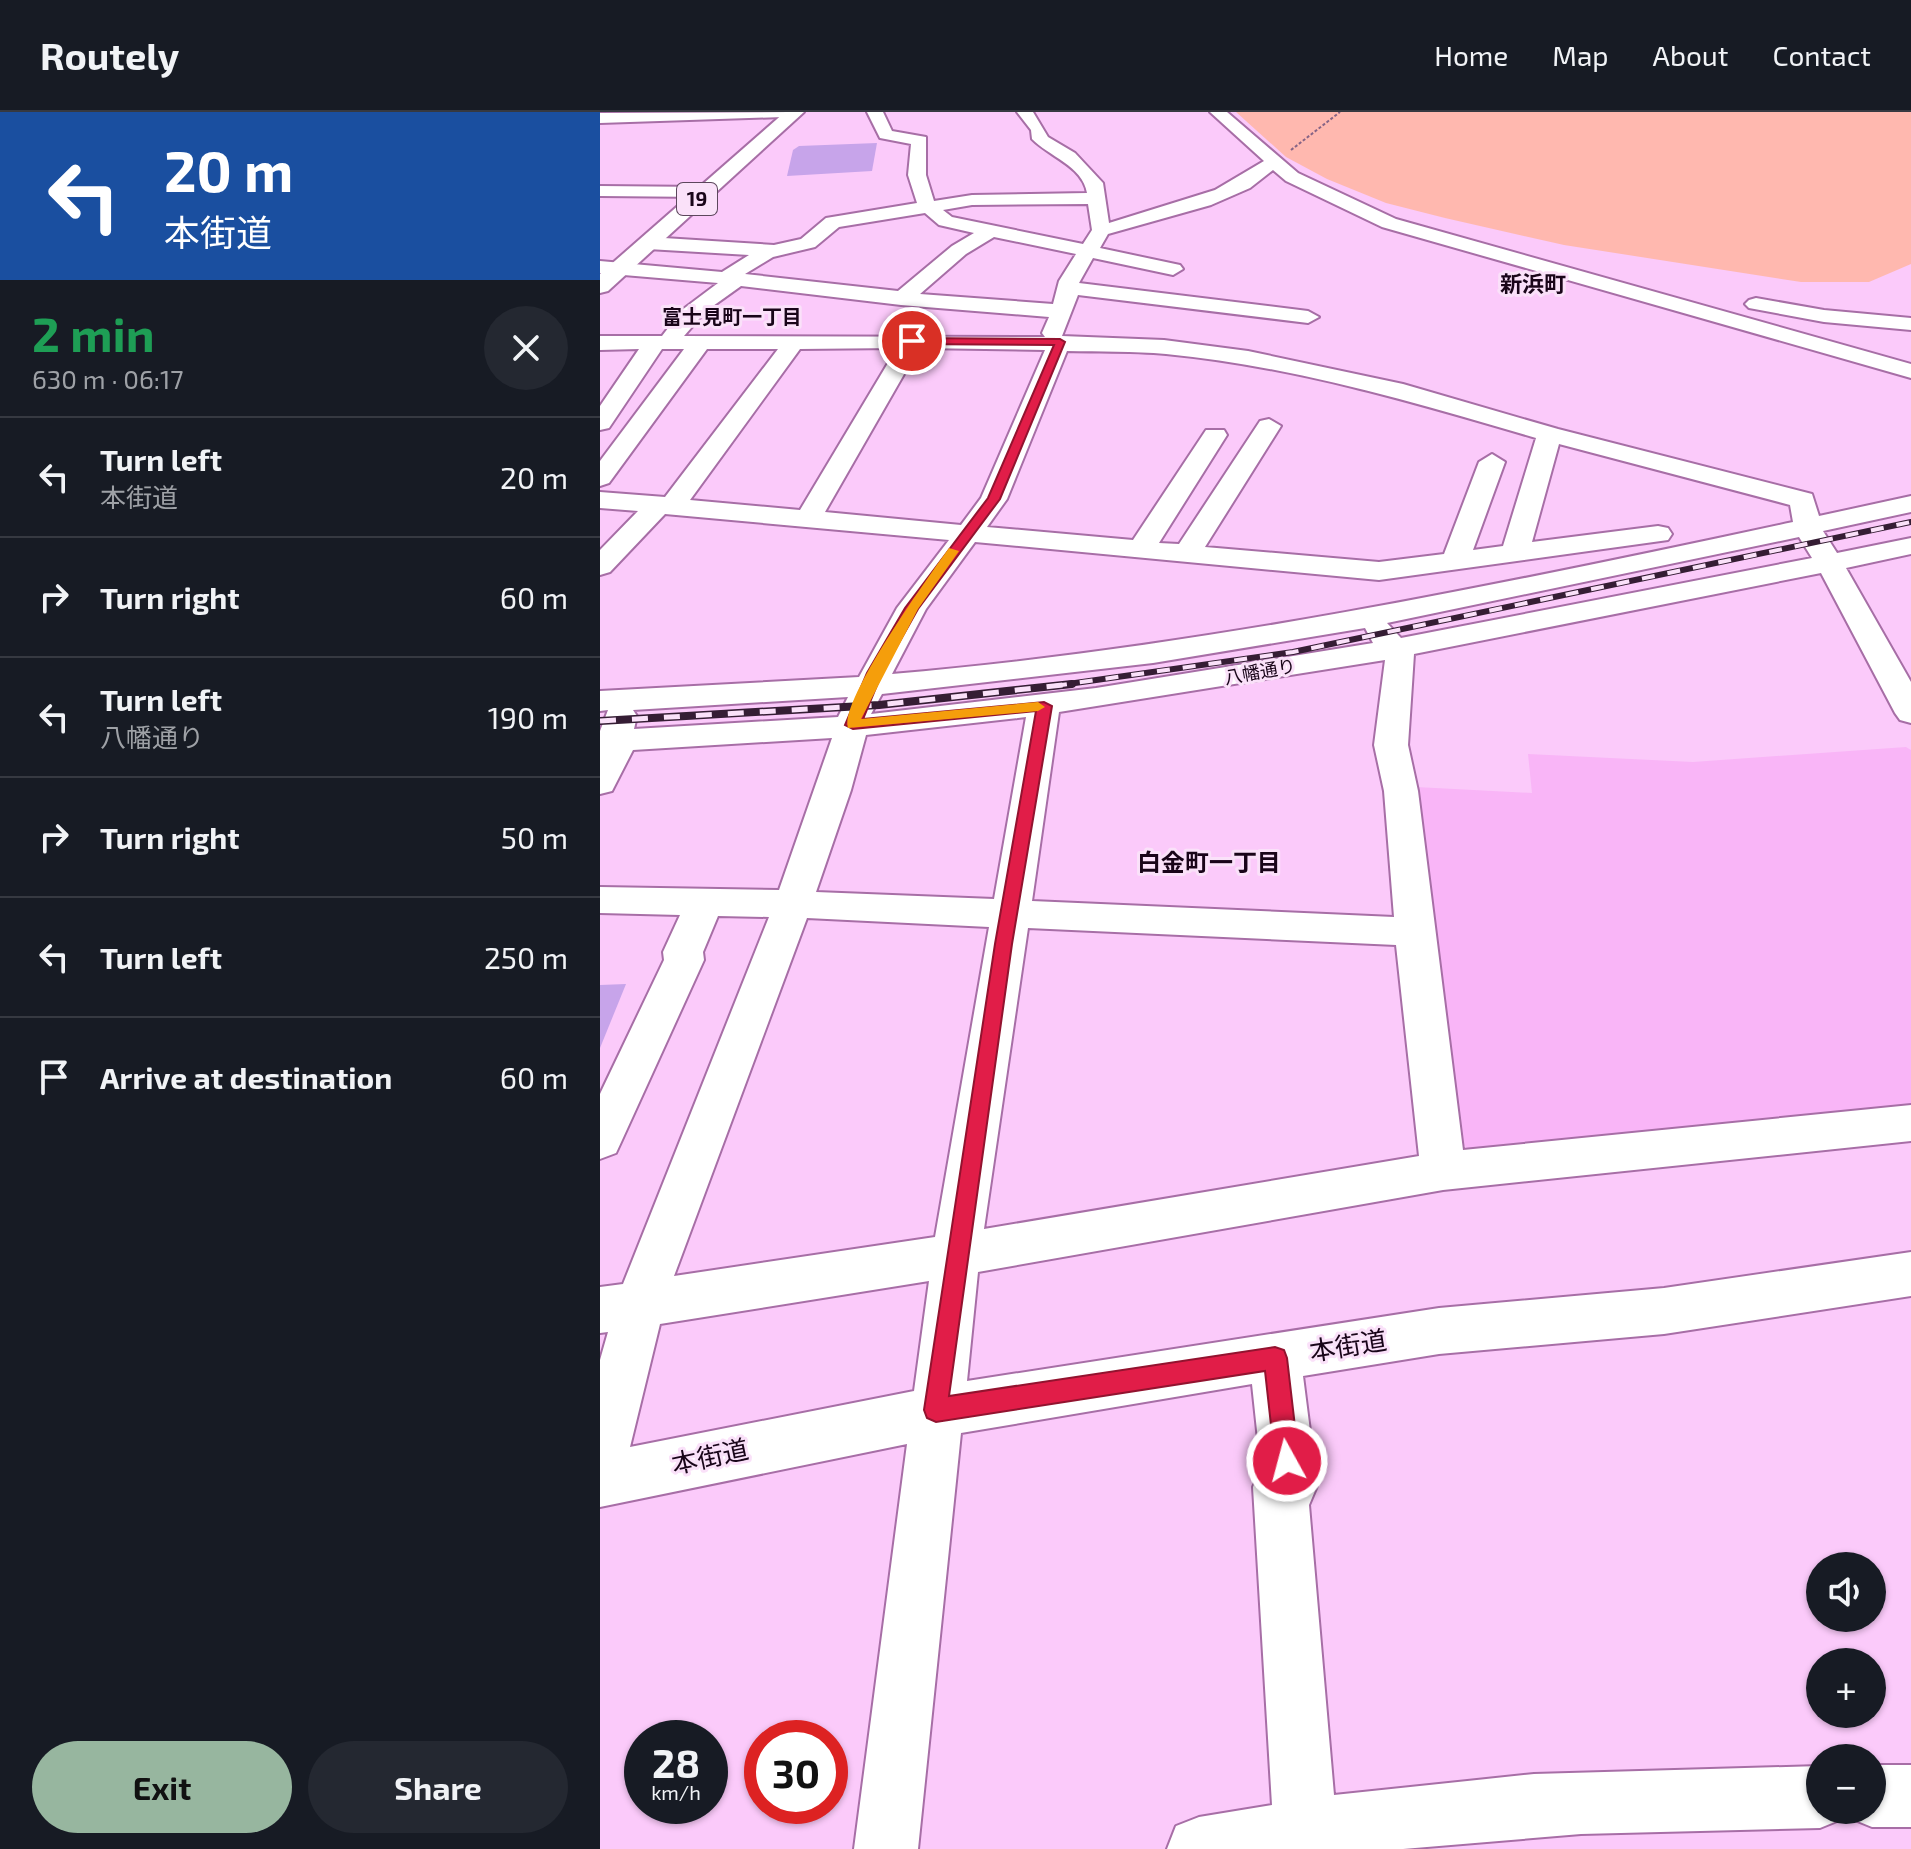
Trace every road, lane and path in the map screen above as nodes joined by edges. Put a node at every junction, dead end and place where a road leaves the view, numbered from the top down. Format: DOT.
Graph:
graph roads {
  1 [pos="780,112"];
  2 [pos="795,112"];
  3 [pos="875,112"];
  4 [pos="1025,112"];
  5 [pos="1218,112"];
  6 [pos="1340,112"];
  7 [pos="752,113"];
  8 [pos="600,118"];
  9 [pos="1290,151"];
  10 [pos="1274,164"];
  11 [pos="600,191"];
  12 [pos="697,192"];
  13 [pos="1095,198"];
  14 [pos="927,205"];
  15 [pos="994,229"];
  16 [pos="1101,230"];
  17 [pos="648,243"];
  18 [pos="1089,250"];
  19 [pos="774,251"];
  20 [pos="1505,259"];
  21 [pos="1173,269"];
  22 [pos="604,271"];
  23 [pos="733,278"];
  24 [pos="1070,288"];
  25 [pos="901,299"];
  26 [pos="1062,311"];
  27 [pos="1308,317"];
  28 [pos="1911,324"];
  29 [pos="912,341"];
  30 [pos="700,342"];
  31 [pos="794,342"];
  32 [pos="1056,342"];
  33 [pos="600,343"];
  34 [pos="662,343"];
  35 [pos="1911,371"];
  36 [pos="629,378"];
  37 [pos="600,379"];
  38 [pos="600,423"];
  39 [pos="1269,426"];
  40 [pos="1549,434"];
  41 [pos="1215,435"];
  42 [pos="1492,462"];
  43 [pos="600,478"];
  44 [pos="600,500"];
  45 [pos="1911,504"];
  46 [pos="666,505"];
  47 [pos="808,519"];
  48 [pos="1805,521"];
  49 [pos="968,532"];
  50 [pos="1911,546"];
  51 [pos="1141,549"];
  52 [pos="1187,553"];
  53 [pos="1515,553"];
  54 [pos="1455,561"];
  55 [pos="1827,563"];
  56 [pos="600,566"];
  57 [pos="1368,618"];
  58 [pos="1393,649"];
  59 [pos="868,686"];
  60 [pos="614,701"];
  61 [pos="1044,706"];
  62 [pos="1911,713"];
  63 [pos="853,725"];
  64 [pos="609,740"];
  65 [pos="600,783"];
  66 [pos="600,900"];
  67 [pos="705,902"];
  68 [pos="793,904"];
  69 [pos="1008,913"];
  70 [pos="1414,932"];
  71 [pos="1911,1123"];
  72 [pos="600,1140"];
  73 [pos="1443,1171"];
  74 [pos="956,1254"];
  75 [pos="1911,1274"];
  76 [pos="620,1307"];
  77 [pos="1275,1358"];
  78 [pos="936,1410"];
  79 [pos="600,1459"];
  80 [pos="600,1480"];
  81 [pos="1886,1796"];
  82 [pos="1911,1796"];
  83 [pos="1806,1797"];
  84 [pos="1290,1838"];
  85 [pos="886,1849"];
  86 [pos="1199,1849"];
  1 -- 7 [label="street"];
  1 -- 12 [label="main road, 19"];
  2 -- 12 [label="main road, 19"];
  3 -- 14 [label="street"];
  4 -- 13 [label="street"];
  5 -- 10 [label="street"];
  6 -- 9 [label="path"];
  7 -- 8 [label="street"];
  10 -- 16 [label="street"];
  10 -- 20 [label="street"];
  11 -- 12 [label="street"];
  12 -- 17 [label="main road, 19"];
  12 -- 22 [label="main road, 19"];
  13 -- 14 [label="street"];
  13 -- 16 [label="street"];
  14 -- 15 [label="street"];
  14 -- 19 [label="street"];
  15 -- 18 [label="street"];
  15 -- 25 [label="street"];
  16 -- 18 [label="street"];
  17 -- 19 [label="street"];
  17 -- 22 [label="main road, 19"];
  18 -- 21 [label="street"];
  18 -- 24 [label="street"];
  19 -- 23 [label="street"];
  20 -- 28 [label="street"];
  20 -- 35 [label="street"];
  22 -- 23 [label="street"];
  23 -- 25 [label="street"];
  23 -- 34 [label="street"];
  24 -- 26 [label="street"];
  24 -- 27 [label="street"];
  25 -- 26 [label="street"];
  26 -- 32 [label="street"];
  29 -- 31 [label="street"];
  29 -- 32 [label="street"];
  29 -- 47 [label="street"];
  30 -- 31 [label="street"];
  30 -- 34 [label="street"];
  30 -- 43 [label="street"];
  31 -- 46 [label="street"];
  32 -- 40 [label="street"];
  32 -- 49 [label="street"];
  33 -- 34 [label="street"];
  34 -- 36 [label="street"];
  36 -- 37 [label="street"];
  36 -- 38 [label="street"];
  39 -- 52 [label="street"];
  40 -- 48 [label="street"];
  40 -- 53 [label="street"];
  41 -- 51 [label="street"];
  42 -- 54 [label="street"];
  44 -- 46 [label="street"];
  45 -- 48 [label="street"];
  46 -- 47 [label="street"];
  46 -- 56 [label="street"];
  47 -- 49 [label="street"];
  48 -- 53 [label="street"];
  48 -- 55 [label="street"];
  48 -- 57 [label="street"];
  49 -- 51 [label="street"];
  49 -- 59 [label="street"];
  50 -- 55 [label="street, 八幡通り"];
  51 -- 52 [label="street"];
  52 -- 54 [label="street"];
  53 -- 54 [label="street"];
  55 -- 58 [label="street, 八幡通り"];
  55 -- 62 [label="street"];
  57 -- 58 [label="street"];
  57 -- 59 [label="street"];
  58 -- 61 [label="street, 八幡通り"];
  58 -- 70 [label="street"];
  59 -- 60 [label="street"];
  59 -- 63 [label="street"];
  60 -- 64 [label="street"];
  61 -- 63 [label="street, 八幡通り"];
  61 -- 69 [label="street"];
  63 -- 64 [label="street, 八幡通り"];
  63 -- 68 [label="street"];
  64 -- 65 [label="street"];
  66 -- 67 [label="street"];
  67 -- 68 [label="street"];
  67 -- 72 [label="street"];
  68 -- 69 [label="street"];
  68 -- 76 [label="street"];
  69 -- 70 [label="street"];
  69 -- 74 [label="street"];
  70 -- 73 [label="street"];
  71 -- 73 [label="street"];
  73 -- 74 [label="street"];
  74 -- 76 [label="street"];
  74 -- 78 [label="street"];
  75 -- 77 [label="street, 本街道"];
  76 -- 79 [label="street"];
  77 -- 78 [label="street, 本街道"];
  77 -- 84 [label="street"];
  78 -- 80 [label="street, 本街道"];
  78 -- 85 [label="street"];
  81 -- 82 [label="street"];
  83 -- 84 [label="street"];
  84 -- 86 [label="street"];
}
